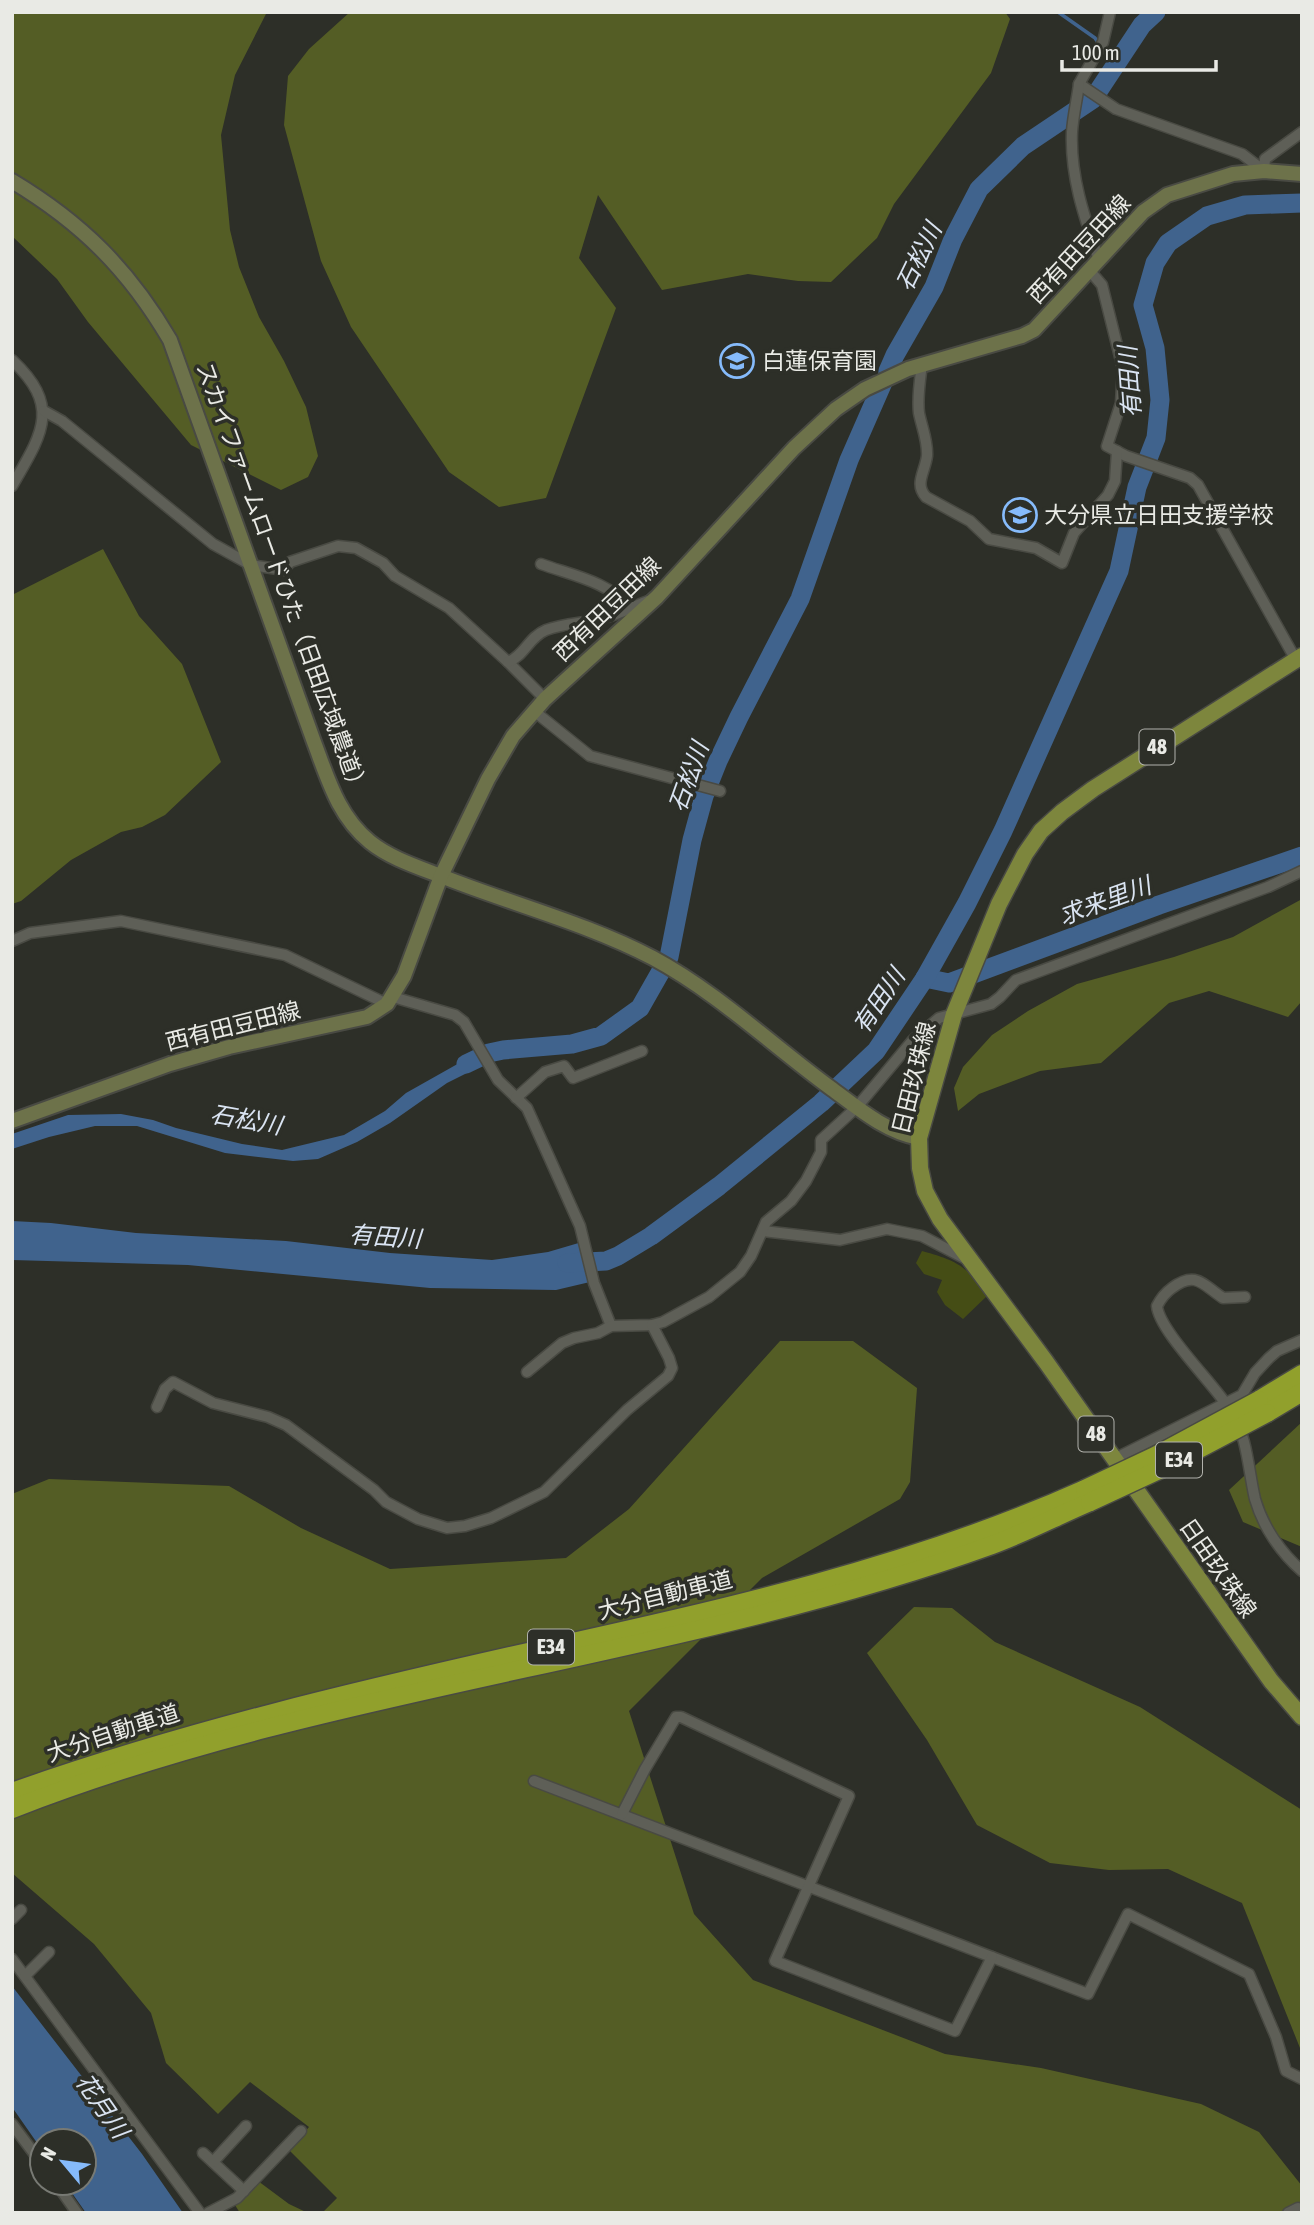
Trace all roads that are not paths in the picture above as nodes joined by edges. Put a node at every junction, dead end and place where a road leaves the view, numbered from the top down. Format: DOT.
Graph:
graph roads {
  1 [pos="1110,12"];
  2 [pos="1081,85"];
  3 [pos="1302,132"];
  4 [pos="1264,171"];
  5 [pos="1302,174"];
  6 [pos="12,181"];
  7 [pos="1095,265"];
  8 [pos="12,360"];
  9 [pos="915,366"];
  10 [pos="44,411"];
  11 [pos="1121,453"];
  12 [pos="12,486"];
  13 [pos="541,564"];
  14 [pos="251,565"];
  15 [pos="657,597"];
  16 [pos="631,608"];
  17 [pos="1299,658"];
  18 [pos="508,662"];
  19 [pos="545,699"];
  20 [pos="534,711"];
  21 [pos="720,791"];
  22 [pos="1302,871"];
  23 [pos="441,876"];
  24 [pos="12,941"];
  25 [pos="390,1000"];
  26 [pos="954,1014"];
  27 [pos="642,1051"];
  28 [pos="516,1098"];
  29 [pos="857,1107"];
  30 [pos="12,1121"];
  31 [pos="919,1138"];
  32 [pos="763,1231"];
  33 [pos="972,1261"];
  34 [pos="1245,1297"];
  35 [pos="652,1325"];
  36 [pos="611,1326"];
  37 [pos="1302,1340"];
  38 [pos="527,1372"];
  39 [pos="1302,1374"];
  40 [pos="1302,1392"];
  41 [pos="1226,1404"];
  42 [pos="158,1406"];
  43 [pos="1263,1406"];
  44 [pos="1114,1459"];
  45 [pos="1302,1571"];
  46 [pos="1302,1717"];
  47 [pos="534,1781"];
  48 [pos="16,1802"];
  49 [pos="622,1814"];
  50 [pos="809,1886"];
  51 [pos="21,1910"];
  52 [pos="12,1919"];
  53 [pos="49,1952"];
  54 [pos="992,1957"];
  55 [pos="12,1959"];
  56 [pos="25,1976"];
  57 [pos="1302,2079"];
  58 [pos="12,2124"];
  59 [pos="246,2126"];
  60 [pos="301,2131"];
  61 [pos="28,2145"];
  62 [pos="203,2153"];
  63 [pos="213,2162"];
  64 [pos="244,2192"];
  65 [pos="66,2197"];
  66 [pos="77,2213"];
  67 [pos="200,2213"];
  68 [pos="208,2213"];
  1 -- 2 [label="street"];
  2 -- 4 [label="street"];
  2 -- 7 [label="street"];
  3 -- 4 [label="street"];
  4 -- 5 [label="main road, 西有田豆田線"];
  4 -- 7 [label="main road, 西有田豆田線"];
  6 -- 14 [label="main road, スカイファームロードひた（日田広域農道）"];
  7 -- 9 [label="main road, 西有田豆田線"];
  7 -- 11 [label="street"];
  8 -- 10 [label="street"];
  9 -- 11 [label="street"];
  9 -- 15 [label="main road, 西有田豆田線"];
  10 -- 12 [label="street"];
  10 -- 14 [label="street"];
  11 -- 17 [label="street"];
  13 -- 16 [label="street"];
  14 -- 18 [label="street"];
  14 -- 23 [label="main road, スカイファームロードひた（日田広域農道）"];
  15 -- 16 [label="street"];
  15 -- 19 [label="main road, 西有田豆田線"];
  16 -- 18 [label="street"];
  17 -- 26 [label="main road, 日田玖珠線 / 48"];
  18 -- 19 [label="street"];
  19 -- 20 [label="main road, 西有田豆田線"];
  20 -- 21 [label="street"];
  20 -- 23 [label="main road, 西有田豆田線"];
  22 -- 26 [label="street"];
  23 -- 25 [label="main road, 西有田豆田線"];
  23 -- 29 [label="main road, スカイファームロードひた（日田広域農道）"];
  24 -- 25 [label="street"];
  25 -- 28 [label="street"];
  25 -- 30 [label="main road, 西有田豆田線"];
  26 -- 29 [label="street"];
  26 -- 31 [label="main road, 日田玖珠線 / 48"];
  27 -- 28 [label="street"];
  28 -- 36 [label="street"];
  29 -- 31 [label="main road, スカイファームロードひた（日田広域農道）"];
  29 -- 32 [label="street"];
  31 -- 33 [label="main road, 日田玖珠線 / 48"];
  32 -- 33 [label="street"];
  32 -- 35 [label="street"];
  33 -- 44 [label="main road, 日田玖珠線 / 48"];
  34 -- 41 [label="street"];
  35 -- 36 [label="street"];
  35 -- 42 [label="street"];
  36 -- 38 [label="street"];
  37 -- 41 [label="street"];
  39 -- 43 [label="highway, 大分自動車道 / E34"];
  40 -- 43 [label="highway, 大分自動車道 / E34"];
  41 -- 44 [label="street"];
  41 -- 45 [label="street"];
  43 -- 48 [label="highway, 大分自動車道 / E34, bridge"];
  44 -- 46 [label="main road, 日田玖珠線 / 48"];
  47 -- 49 [label="street"];
  49 -- 50 [label="street"];
  49 -- 50 [label="street"];
  50 -- 54 [label="street"];
  50 -- 54 [label="street"];
  51 -- 52 [label="street"];
  53 -- 56 [label="street"];
  54 -- 57 [label="street"];
  55 -- 56 [label="street"];
  56 -- 67 [label="street"];
  58 -- 61 [label="street"];
  59 -- 63 [label="street"];
  60 -- 64 [label="street"];
  62 -- 63 [label="street"];
  63 -- 64 [label="street"];
  64 -- 68 [label="street"];
  65 -- 66 [label="street"];
}
